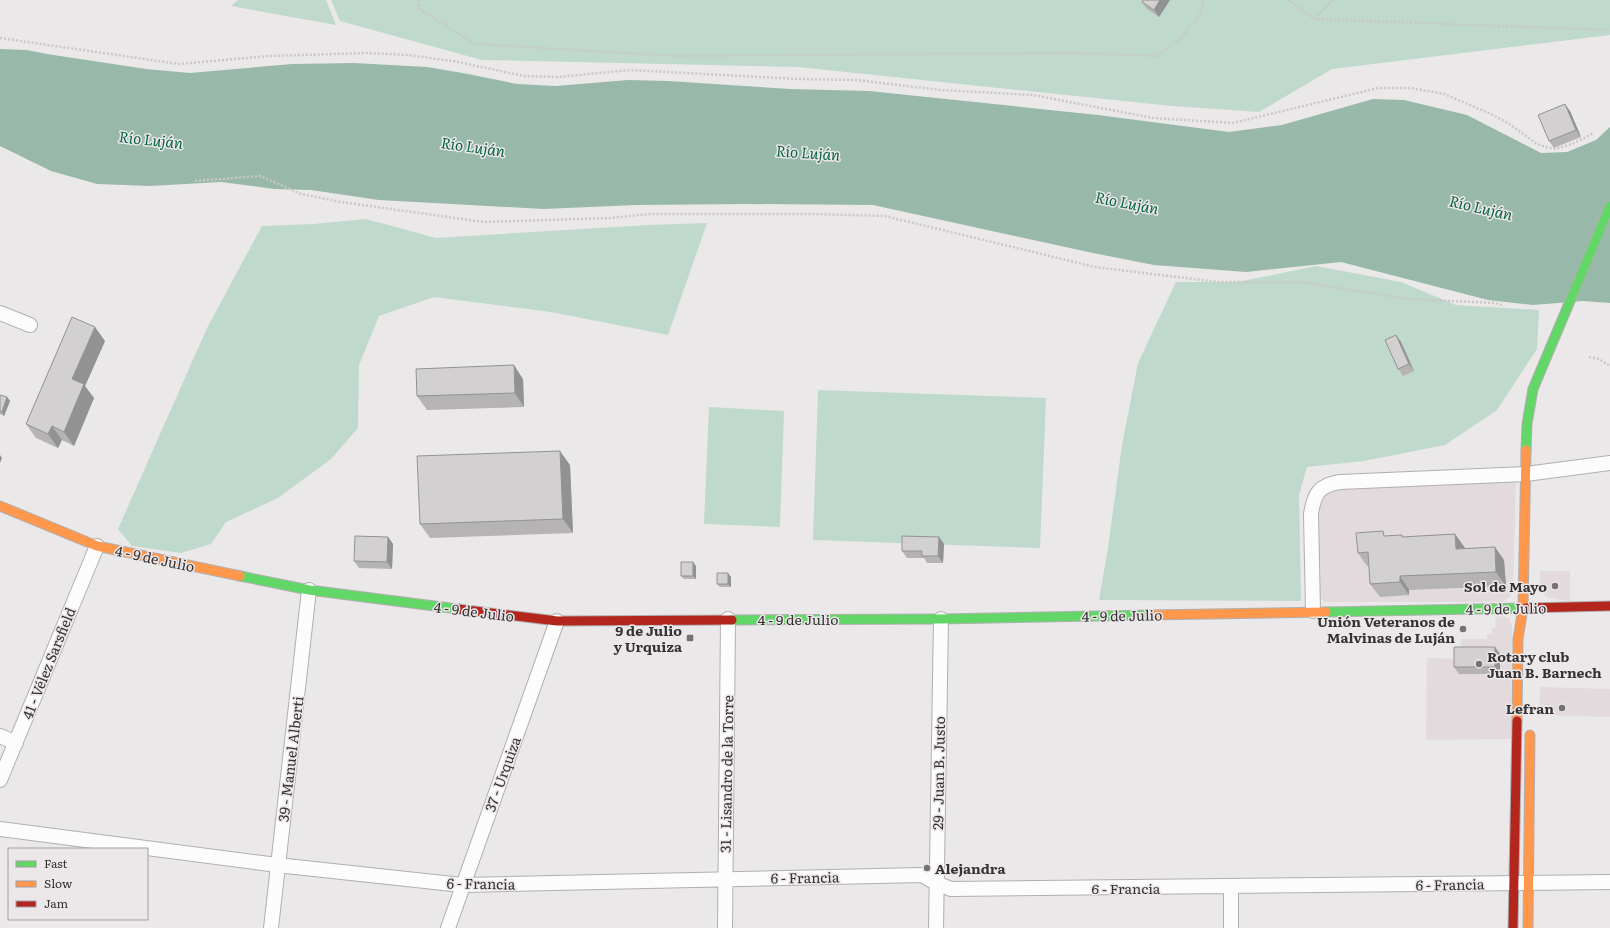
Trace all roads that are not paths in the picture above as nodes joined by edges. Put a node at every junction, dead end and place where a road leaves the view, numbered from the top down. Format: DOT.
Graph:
graph roads {
  1 [pos="1610,206"];
  2 [pos="0,313"];
  3 [pos="30,325"];
  4 [pos="1610,463"];
  5 [pos="1526,474"];
  6 [pos="0,506"];
  7 [pos="97,546"];
  8 [pos="309,590"];
  9 [pos="1610,606"];
  10 [pos="1523,608"];
  11 [pos="1313,611"];
  12 [pos="728,619"];
  13 [pos="941,619"];
  14 [pos="557,621"];
  15 [pos="1529,630"];
  16 [pos="1530,725"];
  17 [pos="0,736"];
  18 [pos="16,743"];
  19 [pos="0,780"];
  20 [pos="0,829"];
  21 [pos="147,848"];
  22 [pos="148,848"];
  23 [pos="278,865"];
  24 [pos="725,879"];
  25 [pos="1610,882"];
  26 [pos="936,883"];
  27 [pos="1514,884"];
  28 [pos="1529,884"];
  29 [pos="462,885"];
  30 [pos="1231,887"];
  31 [pos="271,928"];
  32 [pos="448,928"];
  33 [pos="725,928"];
  34 [pos="936,928"];
  35 [pos="1231,928"];
  36 [pos="1513,928"];
  37 [pos="1528,928"];
  1 -- 5 [label="street"];
  2 -- 3 [label="street"];
  4 -- 5 [label="street"];
  5 -- 10 [label="street"];
  5 -- 11 [label="street"];
  6 -- 7 [label="street, 4 - 9 de Julio"];
  7 -- 8 [label="street, 4 - 9 de Julio"];
  7 -- 18 [label="street, 41 - Vélez Sarsfield"];
  8 -- 14 [label="street, 4 - 9 de Julio"];
  8 -- 23 [label="street, 39 - Manuel Alberti"];
  9 -- 10 [label="street, 4 - 9 de Julio"];
  10 -- 11 [label="street, 4 - 9 de Julio"];
  10 -- 15 [label="street"];
  10 -- 27 [label="street"];
  11 -- 13 [label="street, 4 - 9 de Julio"];
  12 -- 13 [label="street, 4 - 9 de Julio"];
  12 -- 14 [label="street, 4 - 9 de Julio"];
  12 -- 24 [label="street, 31 - Lisandro de la Torre"];
  13 -- 26 [label="street, 29 - Juan B. Justo"];
  14 -- 29 [label="street, 37 - Urquiza"];
  16 -- 28 [label="street"];
  17 -- 18 [label="street"];
  18 -- 19 [label="street, 41 - Vélez Sarsfield"];
  20 -- 21 [label="street, 6 - Francia"];
  22 -- 23 [label="street, 6 - Francia"];
  23 -- 29 [label="street, 6 - Francia"];
  23 -- 31 [label="street, 39 - Manuel Alberti"];
  24 -- 26 [label="street, 6 - Francia"];
  24 -- 29 [label="street, 6 - Francia"];
  24 -- 33 [label="street, 31 - Lisandro de la Torre"];
  25 -- 28 [label="street, 6 - Francia"];
  26 -- 30 [label="street, 6 - Francia"];
  26 -- 34 [label="street, 29 - Juan B. Justo"];
  27 -- 28 [label="street, 6 - Francia"];
  27 -- 30 [label="street, 6 - Francia"];
  27 -- 36 [label="street"];
  28 -- 37 [label="street"];
  29 -- 32 [label="street, 37 - Urquiza"];
  30 -- 35 [label="street"];
}
